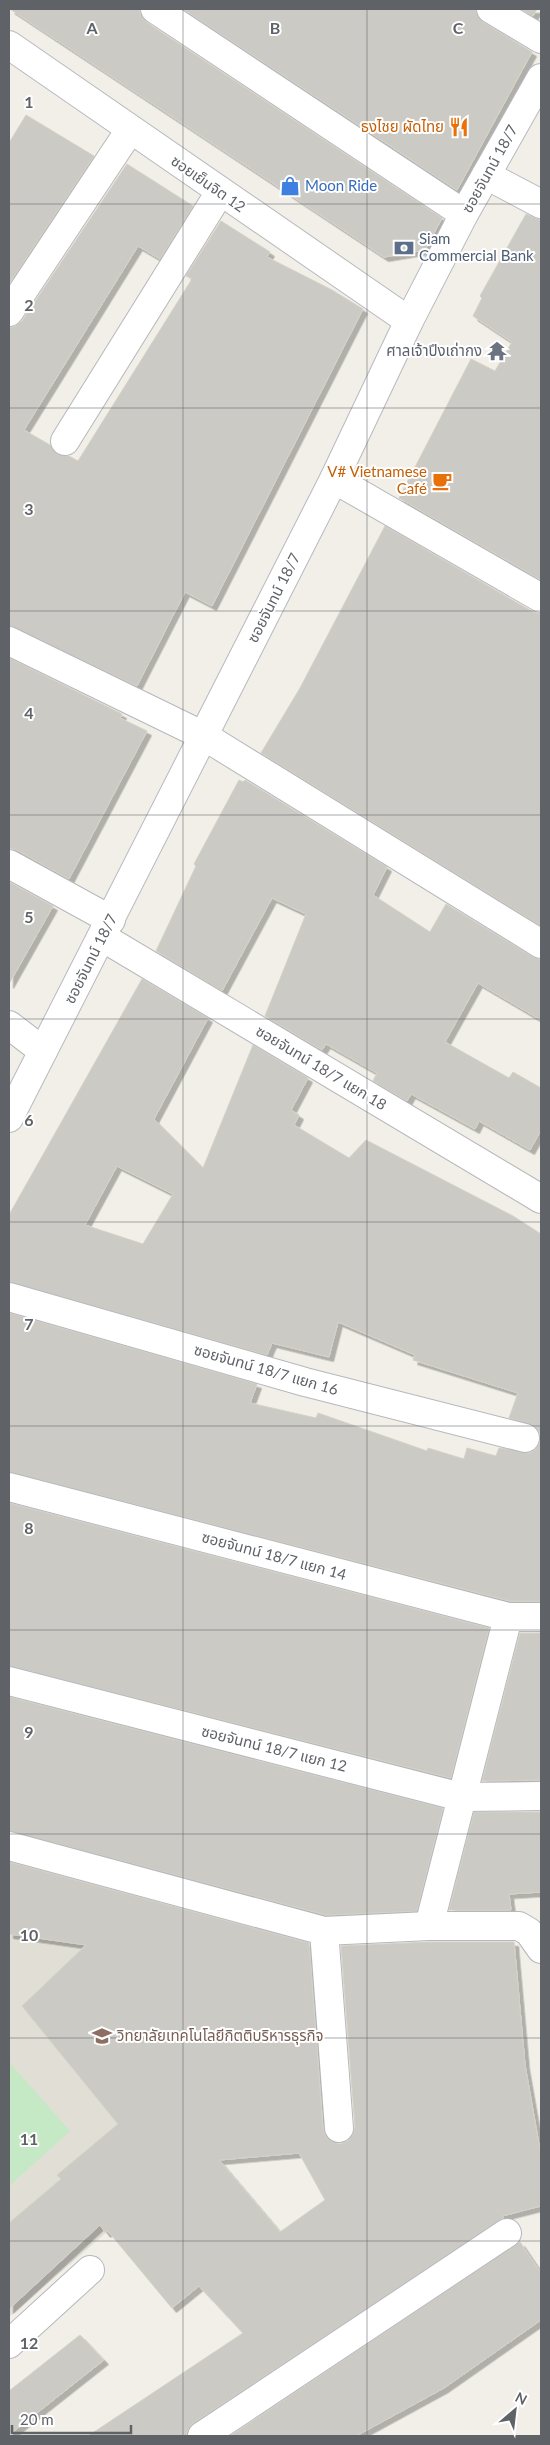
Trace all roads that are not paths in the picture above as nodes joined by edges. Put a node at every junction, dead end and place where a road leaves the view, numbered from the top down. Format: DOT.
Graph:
graph roads {
  1 [pos="155,9"];
  2 [pos="491,9"];
  3 [pos="541,39"];
  4 [pos="9,45"];
  5 [pos="541,78"];
  6 [pos="130,130"];
  7 [pos="486,175"];
  8 [pos="220,192"];
  9 [pos="541,204"];
  10 [pos="464,214"];
  11 [pos="9,312"];
  12 [pos="409,321"];
  13 [pos="65,441"];
  14 [pos="334,479"];
  15 [pos="541,598"];
  16 [pos="9,640"];
  17 [pos="204,736"];
  18 [pos="9,864"];
  19 [pos="106,929"];
  20 [pos="541,944"];
  21 [pos="9,1025"];
  22 [pos="44,1050"];
  23 [pos="9,1118"];
  24 [pos="541,1200"];
  25 [pos="9,1297"];
  26 [pos="525,1438"];
  27 [pos="9,1487"];
  28 [pos="508,1617"];
  29 [pos="541,1617"];
  30 [pos="9,1681"];
  31 [pos="461,1796"];
  32 [pos="541,1796"];
  33 [pos="9,1846"];
  34 [pos="430,1926"];
  35 [pos="324,1931"];
  36 [pos="541,1949"];
  37 [pos="340,2128"];
  38 [pos="507,2233"];
  39 [pos="90,2270"];
  40 [pos="9,2344"];
  41 [pos="202,2436"];
  1 -- 10 [label="street"];
  2 -- 3 [label="street"];
  4 -- 6 [label="street, ซอยเย็นจิต 12"];
  5 -- 7 [label="street, ซอยจันทน์ 18/7"];
  6 -- 8 [label="street, ซอยเย็นจิต 12"];
  6 -- 11 [label="street"];
  7 -- 9 [label="street"];
  7 -- 10 [label="street, ซอยจันทน์ 18/7"];
  8 -- 12 [label="street, ซอยเย็นจิต 12"];
  8 -- 13 [label="street"];
  10 -- 12 [label="street, ซอยจันทน์ 18/7"];
  12 -- 14 [label="street, ซอยจันทน์ 18/7"];
  14 -- 15 [label="street"];
  14 -- 17 [label="street, ซอยจันทน์ 18/7"];
  16 -- 17 [label="street"];
  17 -- 19 [label="street, ซอยจันทน์ 18/7"];
  17 -- 20 [label="street"];
  18 -- 19 [label="street, ซอยจันทน์ 18/7 แยก 18"];
  19 -- 22 [label="street, ซอยจันทน์ 18/7"];
  19 -- 24 [label="street, ซอยจันทน์ 18/7 แยก 18"];
  21 -- 22 [label="street"];
  22 -- 23 [label="street, ซอยจันทน์ 18/7"];
  25 -- 26 [label="street, ซอยจันทน์ 18/7 แยก 16"];
  27 -- 28 [label="street, ซอยจันทน์ 18/7 แยก 14"];
  28 -- 29 [label="street, ซอยจันทน์ 18/7 แยก 14"];
  28 -- 31 [label="street"];
  30 -- 31 [label="street, ซอยจันทน์ 18/7 แยก 12"];
  31 -- 32 [label="street, ซอยจันทน์ 18/7 แยก 12"];
  31 -- 34 [label="street"];
  33 -- 35 [label="street"];
  34 -- 35 [label="street"];
  34 -- 36 [label="street"];
  35 -- 37 [label="street"];
  38 -- 41 [label="street"];
  39 -- 40 [label="street"];
}
